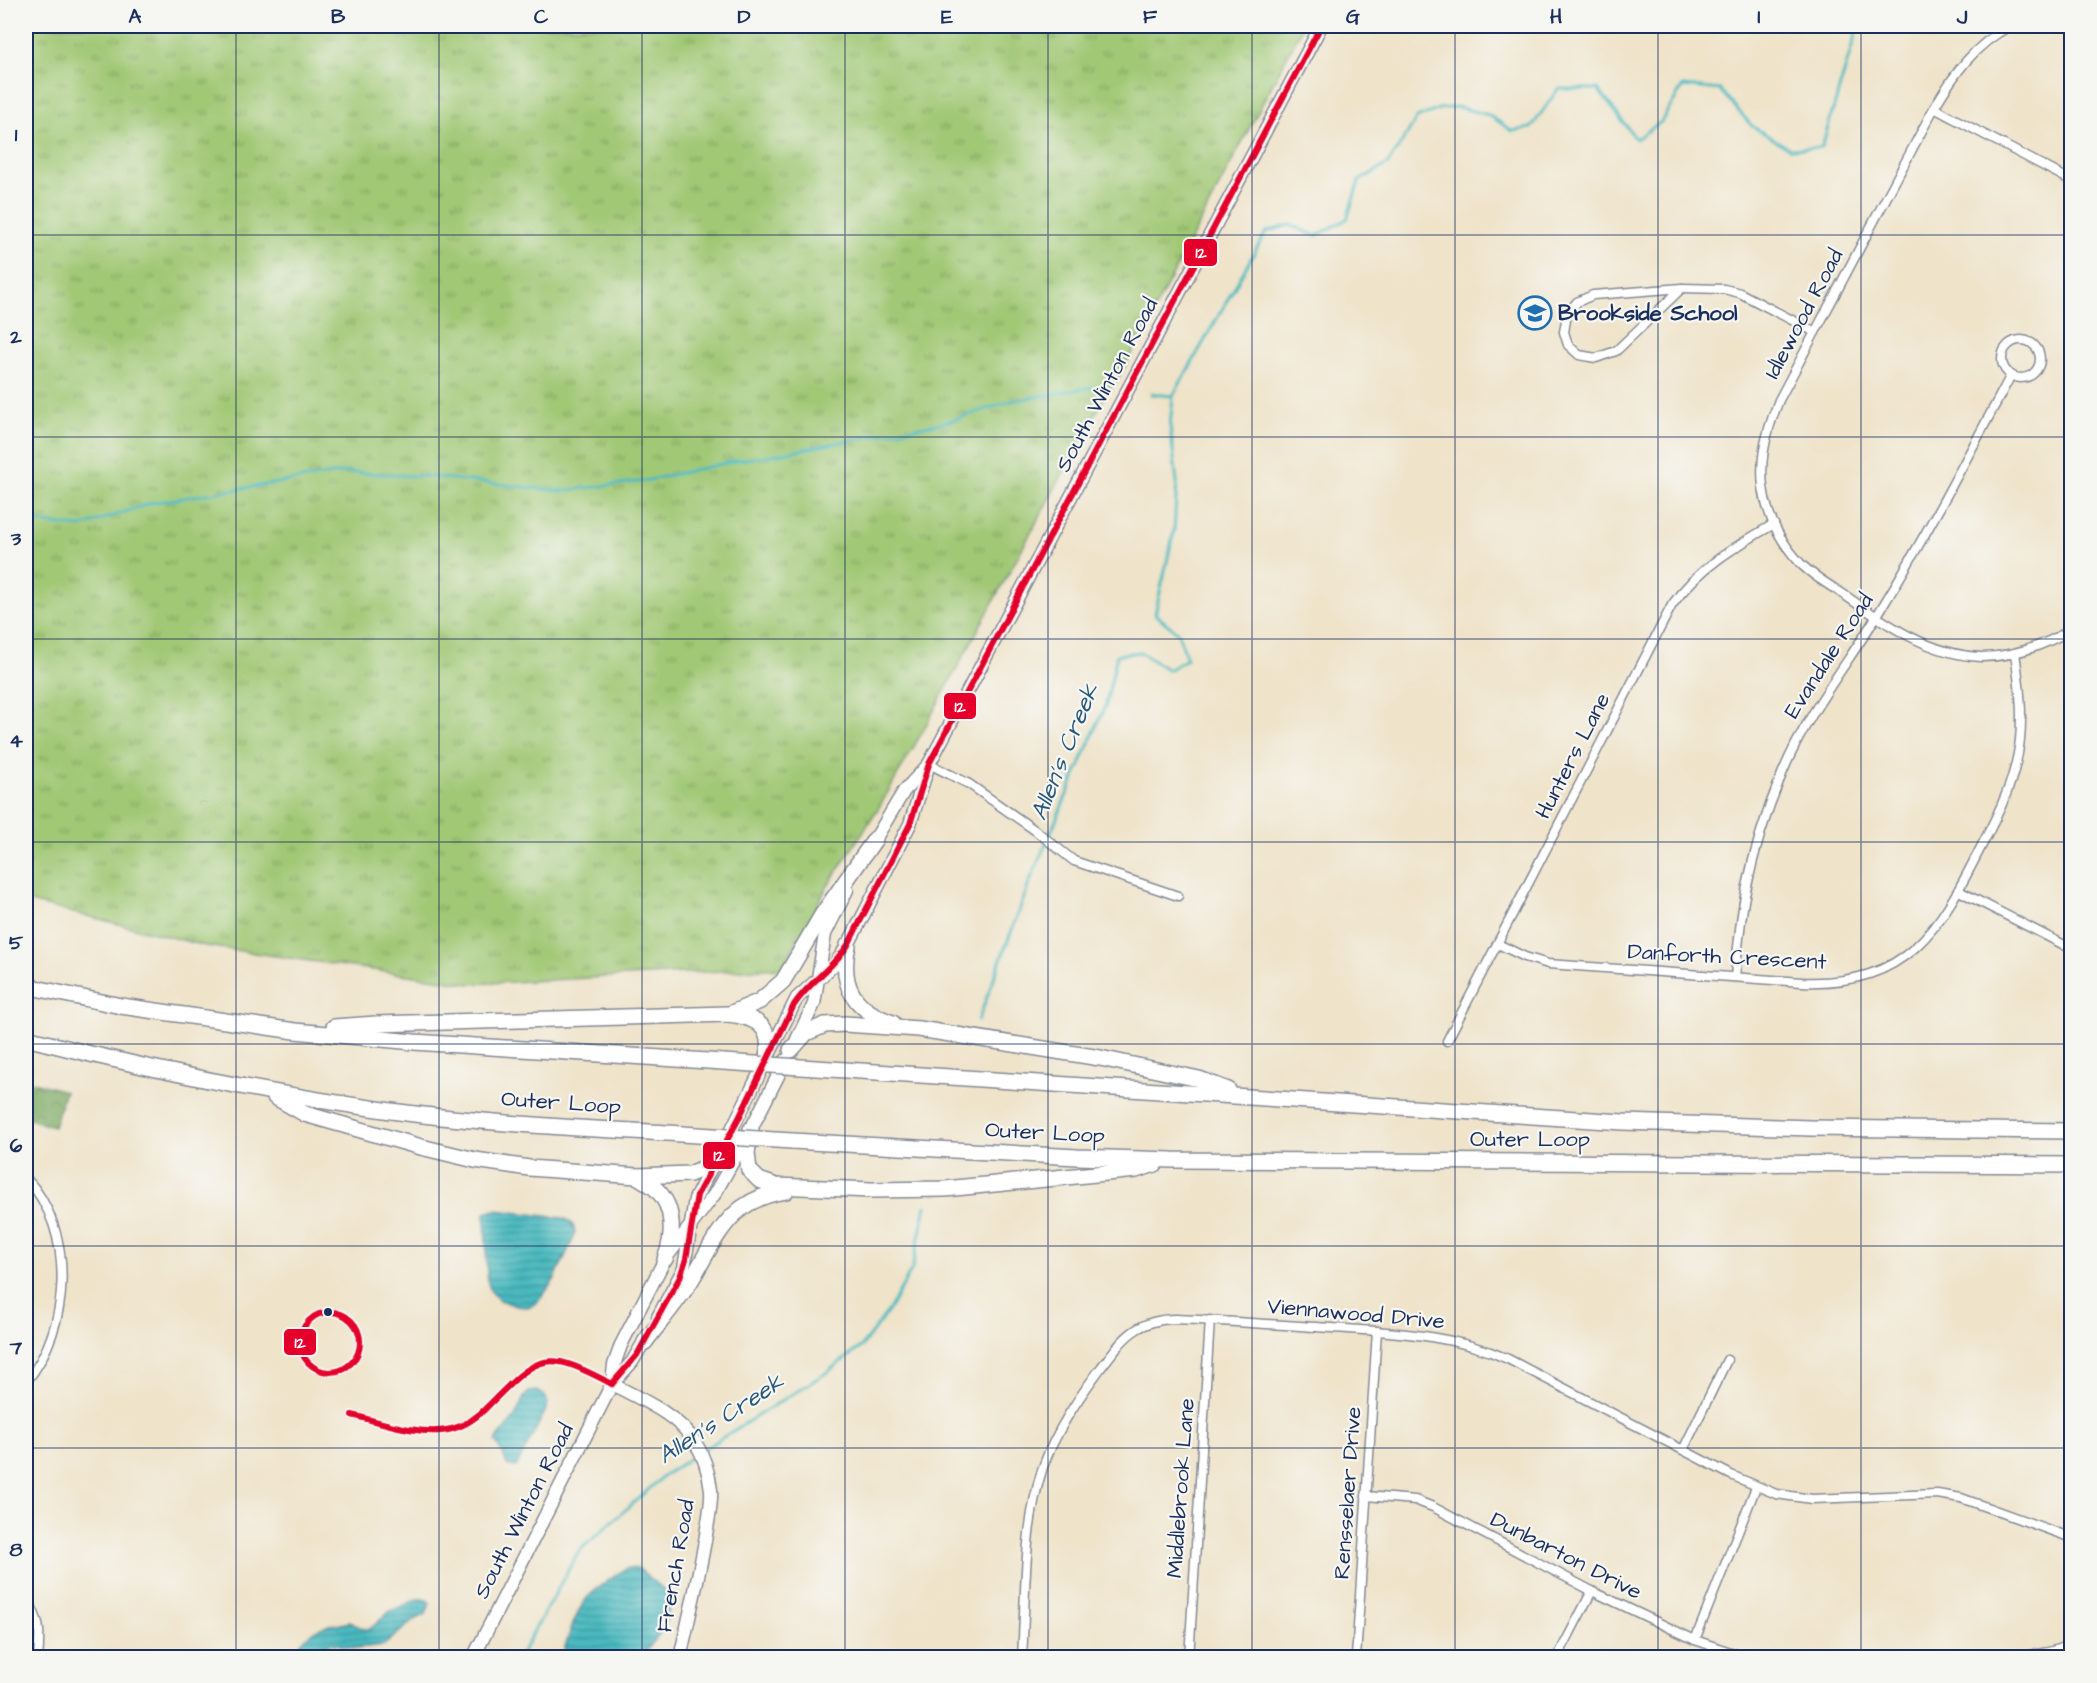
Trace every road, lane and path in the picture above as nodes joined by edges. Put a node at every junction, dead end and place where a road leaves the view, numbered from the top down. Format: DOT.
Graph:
graph roads {
  1 [pos="1322,26"];
  2 [pos="2010,26"];
  3 [pos="1934,108"];
  4 [pos="2072,181"];
  5 [pos="1682,288"];
  6 [pos="1815,332"];
  7 [pos="2011,375"];
  8 [pos="1774,524"];
  9 [pos="1876,617"];
  10 [pos="2072,629"];
  11 [pos="2014,653"];
  12 [pos="929,764"];
  13 [pos="875,838"];
  14 [pos="1959,891"];
  15 [pos="1178,896"];
  16 [pos="1497,944"];
  17 [pos="848,945"];
  18 [pos="2072,949"];
  19 [pos="1735,977"];
  20 [pos="818,978"];
  21 [pos="26,986"];
  22 [pos="728,1014"];
  23 [pos="919,1029"];
  24 [pos="295,1031"];
  25 [pos="26,1038"];
  26 [pos="1447,1041"];
  27 [pos="791,1050"];
  28 [pos="766,1061"];
  29 [pos="264,1092"];
  30 [pos="1243,1095"];
  31 [pos="751,1129"];
  32 [pos="2072,1131"];
  33 [pos="720,1151"];
  34 [pos="1172,1160"];
  35 [pos="2072,1165"];
  36 [pos="637,1176"];
  37 [pos="26,1178"];
  38 [pos="813,1187"];
  39 [pos="690,1225"];
  40 [pos="665,1259"];
  41 [pos="1210,1320"];
  42 [pos="1377,1331"];
  43 [pos="645,1342"];
  44 [pos="1727,1360"];
  45 [pos="26,1382"];
  46 [pos="612,1384"];
  47 [pos="1683,1450"];
  48 [pos="1756,1487"];
  49 [pos="1366,1496"];
  50 [pos="2072,1538"];
  51 [pos="1592,1592"];
  52 [pos="26,1596"];
  53 [pos="1695,1640"];
  54 [pos="2072,1640"];
  55 [pos="38,1658"];
  56 [pos="473,1658"];
  57 [pos="680,1658"];
  58 [pos="1022,1658"];
  59 [pos="1189,1658"];
  60 [pos="1356,1658"];
  61 [pos="1557,1658"];
  62 [pos="1748,1658"];
  63 [pos="1964,1658"];
  1 -- 12 [label="main road, South Winton Road"];
  2 -- 3 [label="street, Idlewood Road"];
  3 -- 4 [label="street"];
  3 -- 6 [label="street, Idlewood Road"];
  5 -- 5 [label="street"];
  5 -- 6 [label="street"];
  6 -- 8 [label="street, Idlewood Road"];
  7 -- 7 [label="street"];
  7 -- 9 [label="street, Evandale Road"];
  8 -- 9 [label="street, Idlewood Road"];
  8 -- 16 [label="street, Hunters Lane"];
  9 -- 11 [label="street, Idlewood Road"];
  9 -- 19 [label="street, Evandale Road"];
  10 -- 11 [label="street, Idlewood Road"];
  11 -- 14 [label="street, Danforth Crescent"];
  12 -- 13 [label="main road, South Winton Road"];
  12 -- 15 [label="street"];
  12 -- 17 [label="main road, South Winton Road"];
  13 -- 20 [label="main road, South Winton Road"];
  13 -- 22 [label="highway"];
  14 -- 18 [label="street"];
  14 -- 19 [label="street, Danforth Crescent"];
  16 -- 19 [label="street, Danforth Crescent"];
  16 -- 26 [label="street, Hunters Lane"];
  17 -- 20 [label="main road, South Winton Road"];
  17 -- 23 [label="highway"];
  20 -- 27 [label="main road, South Winton Road"];
  20 -- 28 [label="main road, South Winton Road"];
  21 -- 24 [label="highway, Outer Loop"];
  22 -- 24 [label="highway"];
  22 -- 28 [label="highway"];
  23 -- 27 [label="highway"];
  23 -- 30 [label="highway"];
  24 -- 30 [label="highway, Outer Loop, bridge"];
  25 -- 29 [label="highway, Outer Loop"];
  27 -- 31 [label="main road, South Winton Road"];
  28 -- 33 [label="main road, South Winton Road"];
  29 -- 34 [label="highway, Outer Loop, bridge"];
  29 -- 36 [label="highway"];
  30 -- 32 [label="highway, Outer Loop"];
  31 -- 38 [label="highway"];
  31 -- 39 [label="main road, South Winton Road"];
  33 -- 36 [label="highway"];
  33 -- 39 [label="main road, South Winton Road"];
  34 -- 35 [label="highway, Outer Loop"];
  34 -- 38 [label="highway"];
  36 -- 40 [label="highway"];
  37 -- 45 [label="street"];
  38 -- 43 [label="highway"];
  39 -- 40 [label="main road, South Winton Road"];
  39 -- 43 [label="main road, South Winton Road"];
  40 -- 46 [label="main road, South Winton Road"];
  41 -- 42 [label="street, Viennawood Drive"];
  41 -- 58 [label="street, Viennawood Drive"];
  41 -- 59 [label="street, Middlebrook Lane"];
  42 -- 47 [label="street, Viennawood Drive"];
  42 -- 49 [label="street, Rensselaer Drive"];
  43 -- 46 [label="main road, South Winton Road"];
  44 -- 47 [label="street"];
  46 -- 56 [label="main road, South Winton Road"];
  46 -- 57 [label="main road, French Road"];
  47 -- 48 [label="street, Viennawood Drive"];
  48 -- 50 [label="street, Viennawood Drive"];
  48 -- 53 [label="street"];
  49 -- 51 [label="street, Dunbarton Drive"];
  49 -- 60 [label="street, Rensselaer Drive"];
  51 -- 53 [label="street, Dunbarton Drive"];
  51 -- 61 [label="street"];
  52 -- 55 [label="street"];
  53 -- 62 [label="street, Dunbarton Drive"];
  54 -- 63 [label="street"];
}
